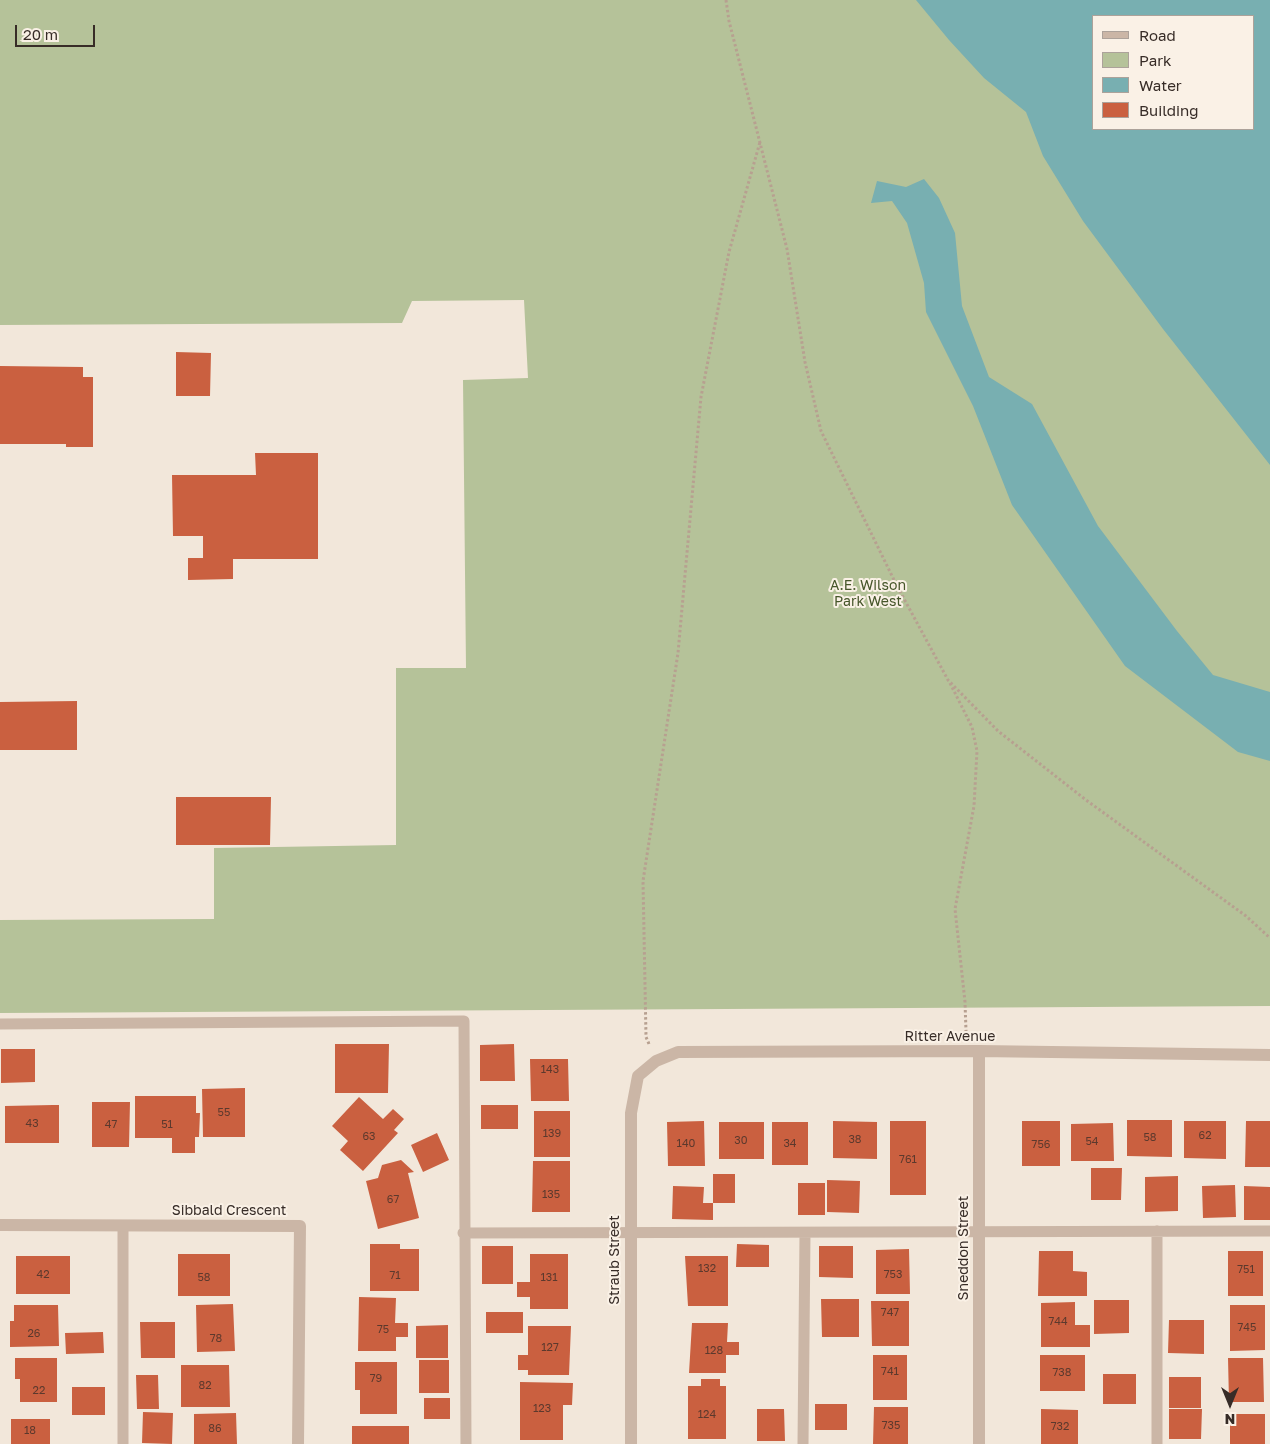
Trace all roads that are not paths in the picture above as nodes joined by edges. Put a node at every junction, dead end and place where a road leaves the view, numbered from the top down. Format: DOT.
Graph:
graph roads {
  1 [pos="0,1024"];
  2 [pos="972,1051"];
  3 [pos="1270,1055"];
  4 [pos="638,1076"];
  5 [pos="0,1225"];
  6 [pos="123,1226"];
  7 [pos="1270,1230"];
  8 [pos="1157,1231"];
  9 [pos="463,1233"];
  10 [pos="630,1233"];
  11 [pos="805,1233"];
  12 [pos="980,1233"];
  13 [pos="123,1444"];
  14 [pos="298,1444"];
  15 [pos="466,1444"];
  16 [pos="631,1444"];
  17 [pos="803,1444"];
  18 [pos="979,1444"];
  19 [pos="1157,1444"];
  1 -- 9 [label="lane"];
  2 -- 3 [label="street, Ritter Avenue"];
  2 -- 4 [label="street, Ritter Avenue"];
  2 -- 12 [label="street, Sneddon Street"];
  4 -- 10 [label="street, Straub Street"];
  5 -- 6 [label="street, Sibbald Crescent"];
  6 -- 13 [label="lane"];
  6 -- 14 [label="street, Sibbald Crescent"];
  7 -- 8 [label="lane"];
  8 -- 12 [label="lane"];
  8 -- 19 [label="lane"];
  9 -- 10 [label="lane"];
  9 -- 15 [label="lane"];
  10 -- 11 [label="lane"];
  10 -- 16 [label="street, Straub Street"];
  11 -- 12 [label="lane"];
  11 -- 17 [label="lane"];
  12 -- 18 [label="street, Sneddon Street"];
}
